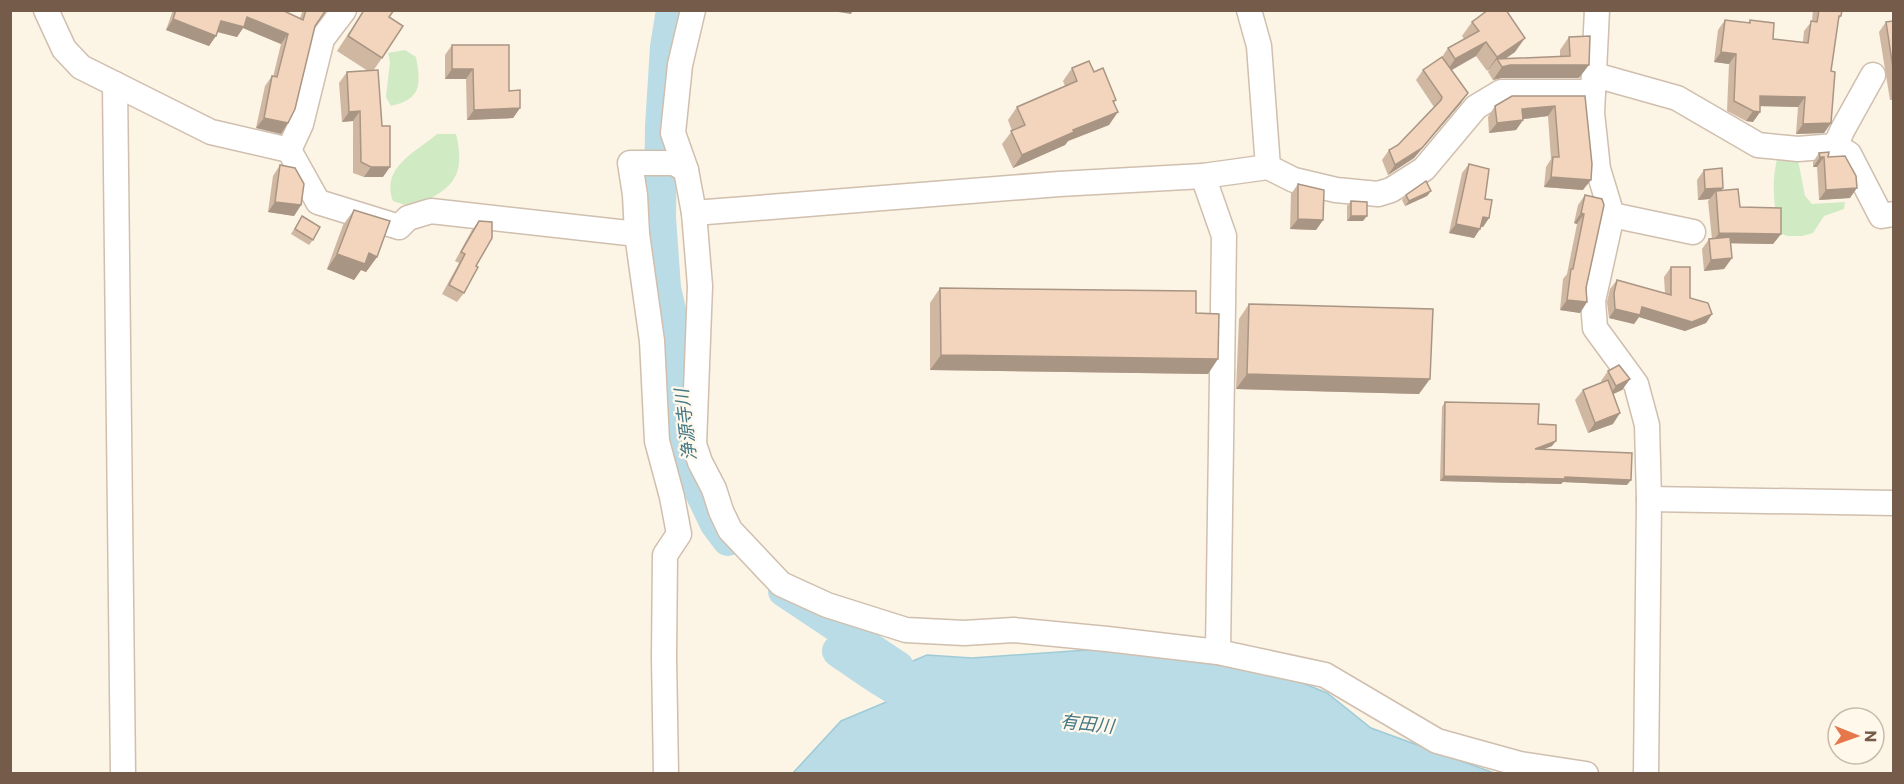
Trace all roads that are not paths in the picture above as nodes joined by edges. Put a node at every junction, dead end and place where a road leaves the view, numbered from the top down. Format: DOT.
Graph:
graph roads {
  1 [pos="46,10"];
  2 [pos="344,10"];
  3 [pos="693,10"];
  4 [pos="1249,10"];
  5 [pos="1597,10"];
  6 [pos="1873,75"];
  7 [pos="115,84"];
  8 [pos="1594,84"];
  9 [pos="1836,146"];
  10 [pos="290,150"];
  11 [pos="680,166"];
  12 [pos="1268,167"];
  13 [pos="1203,176"];
  14 [pos="694,213"];
  15 [pos="1893,214"];
  16 [pos="1612,215"];
  17 [pos="1693,231"];
  18 [pos="637,234"];
  19 [pos="1649,499"];
  20 [pos="1893,503"];
  21 [pos="1218,652"];
  22 [pos="123,774"];
  23 [pos="666,774"];
  24 [pos="1586,774"];
  25 [pos="1647,774"];
  1 -- 7 [label="street"];
  2 -- 10 [label="street"];
  3 -- 11 [label="street"];
  4 -- 12 [label="street"];
  5 -- 8 [label="street"];
  6 -- 9 [label="street"];
  7 -- 10 [label="street"];
  7 -- 22 [label="street"];
  8 -- 9 [label="street"];
  8 -- 12 [label="street"];
  8 -- 16 [label="street"];
  9 -- 15 [label="street"];
  10 -- 18 [label="street"];
  11 -- 14 [label="street"];
  11 -- 18 [label="street"];
  12 -- 13 [label="street"];
  13 -- 14 [label="street"];
  13 -- 21 [label="street"];
  14 -- 21 [label="street"];
  16 -- 17 [label="street"];
  16 -- 19 [label="street"];
  18 -- 23 [label="street"];
  19 -- 20 [label="street"];
  19 -- 25 [label="street"];
  21 -- 24 [label="street"];
}
